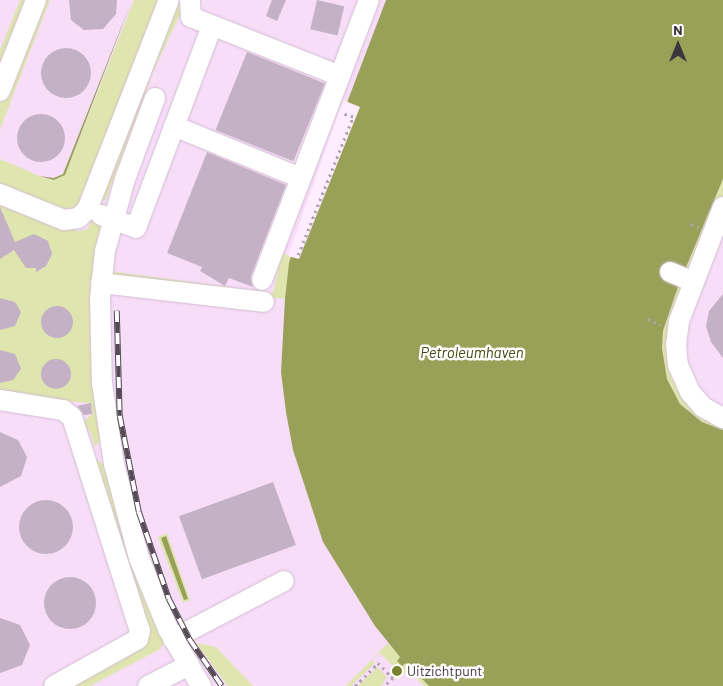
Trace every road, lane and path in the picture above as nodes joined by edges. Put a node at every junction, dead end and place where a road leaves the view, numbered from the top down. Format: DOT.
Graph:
graph roads {
  1 [pos="36,0"];
  2 [pos="169,0"];
  3 [pos="190,0"];
  4 [pos="369,0"];
  5 [pos="212,26"];
  6 [pos="340,76"];
  7 [pos="0,91"];
  8 [pos="156,98"];
  9 [pos="353,117"];
  10 [pos="174,126"];
  11 [pos="302,178"];
  12 [pos="0,194"];
  13 [pos="723,207"];
  14 [pos="87,210"];
  15 [pos="111,224"];
  16 [pos="298,256"];
  17 [pos="670,272"];
  18 [pos="262,280"];
  19 [pos="692,281"];
  20 [pos="101,283"];
  21 [pos="264,302"];
  22 [pos="648,319"];
  23 [pos="670,328"];
  24 [pos="0,400"];
  25 [pos="723,418"];
  26 [pos="111,450"];
  27 [pos="84,455"];
  28 [pos="284,580"];
  29 [pos="173,639"];
  30 [pos="189,665"];
  31 [pos="397,671"];
  32 [pos="392,677"];
  33 [pos="54,686"];
  34 [pos="148,686"];
  35 [pos="201,686"];
  36 [pos="355,686"];
  37 [pos="385,686"];
  1 -- 7 [label="street"];
  2 -- 14 [label="street"];
  3 -- 5 [label="street"];
  4 -- 6 [label="street"];
  5 -- 6 [label="street"];
  5 -- 10 [label="street"];
  6 -- 11 [label="street"];
  8 -- 15 [label="street"];
  9 -- 16 [label="path"];
  10 -- 11 [label="street"];
  10 -- 15 [label="street"];
  11 -- 18 [label="street"];
  12 -- 14 [label="street"];
  13 -- 19 [label="street"];
  14 -- 15 [label="street"];
  15 -- 20 [label="street"];
  17 -- 19 [label="street"];
  19 -- 25 [label="street"];
  20 -- 21 [label="street"];
  20 -- 26 [label="street"];
  22 -- 23 [label="path"];
  24 -- 27 [label="street"];
  26 -- 27 [label="street"];
  26 -- 29 [label="street"];
  27 -- 33 [label="street"];
  28 -- 29 [label="street"];
  29 -- 30 [label="street"];
  30 -- 34 [label="street"];
  30 -- 35 [label="street"];
  31 -- 32 [label="path"];
  32 -- 36 [label="path"];
  32 -- 37 [label="path"];
}
